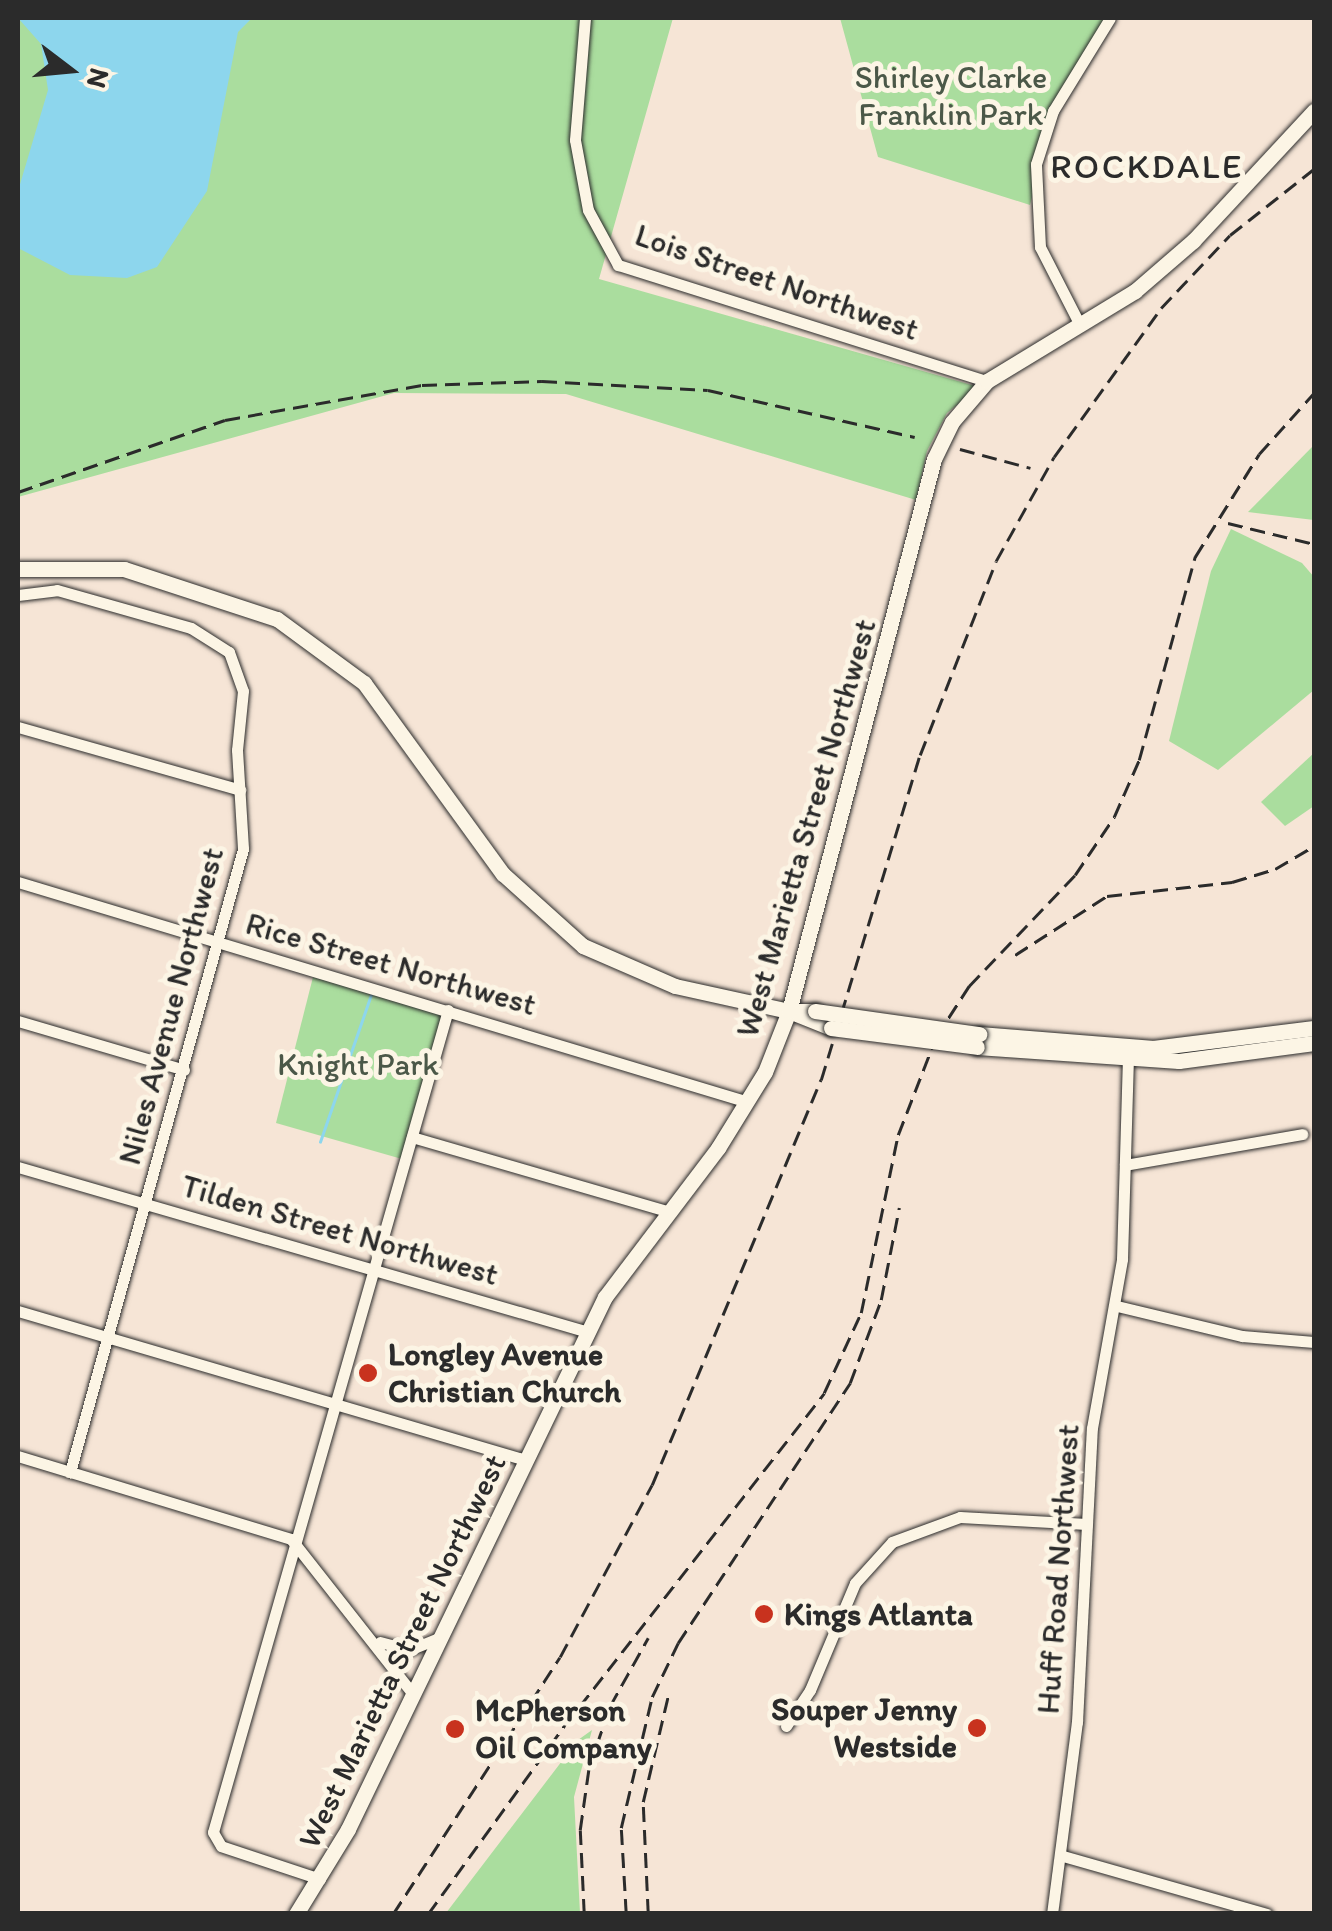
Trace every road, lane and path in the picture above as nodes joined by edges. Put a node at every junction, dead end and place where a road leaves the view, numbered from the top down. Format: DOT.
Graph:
graph roads {
  1 [pos="585,18"];
  2 [pos="1110,18"];
  3 [pos="1314,111"];
  4 [pos="1080,325"];
  5 [pos="987,380"];
  6 [pos="18,569"];
  7 [pos="18,594"];
  8 [pos="18,727"];
  9 [pos="240,790"];
  10 [pos="18,882"];
  11 [pos="220,942"];
  12 [pos="448,1010"];
  13 [pos="789,1012"];
  14 [pos="18,1021"];
  15 [pos="1314,1028"];
  16 [pos="1314,1043"];
  17 [pos="1128,1054"];
  18 [pos="184,1070"];
  19 [pos="748,1102"];
  20 [pos="1302,1134"];
  21 [pos="412,1137"];
  22 [pos="1124,1165"];
  23 [pos="18,1167"];
  24 [pos="146,1203"];
  25 [pos="666,1212"];
  26 [pos="375,1271"];
  27 [pos="1117,1306"];
  28 [pos="18,1311"];
  29 [pos="588,1332"];
  30 [pos="108,1338"];
  31 [pos="1314,1342"];
  32 [pos="338,1406"];
  33 [pos="18,1456"];
  34 [pos="526,1460"];
  35 [pos="70,1472"];
  36 [pos="1087,1524"];
  37 [pos="298,1545"];
  38 [pos="440,1637"];
  39 [pos="374,1638"];
  40 [pos="413,1694"];
  41 [pos="786,1726"];
  42 [pos="1062,1856"];
  43 [pos="320,1878"];
  44 [pos="296,1914"];
  45 [pos="1052,1914"];
  46 [pos="1267,1914"];
  1 -- 5 [label="street, Lois Street Northwest"];
  2 -- 4 [label="street"];
  3 -- 4 [label="street, West Marietta Street Northwest"];
  4 -- 5 [label="street, West Marietta Street Northwest"];
  5 -- 13 [label="street, West Marietta Street Northwest"];
  6 -- 13 [label="street"];
  7 -- 9 [label="street, Niles Avenue Northwest"];
  8 -- 9 [label="street"];
  9 -- 11 [label="street, Niles Avenue Northwest"];
  10 -- 11 [label="street, Rice Street Northwest"];
  11 -- 12 [label="street, Rice Street Northwest"];
  11 -- 18 [label="street, Niles Avenue Northwest"];
  12 -- 19 [label="street, Rice Street Northwest"];
  12 -- 21 [label="street"];
  13 -- 17 [label="street, bridge"];
  13 -- 19 [label="street, West Marietta Street Northwest"];
  14 -- 18 [label="street"];
  15 -- 17 [label="street"];
  16 -- 17 [label="street"];
  17 -- 22 [label="street, Huff Road Northwest"];
  18 -- 24 [label="street, Niles Avenue Northwest"];
  19 -- 25 [label="street, West Marietta Street Northwest"];
  20 -- 22 [label="street"];
  21 -- 25 [label="street"];
  21 -- 26 [label="street"];
  22 -- 27 [label="street, Huff Road Northwest"];
  23 -- 24 [label="street, Tilden Street Northwest"];
  24 -- 26 [label="street, Tilden Street Northwest"];
  24 -- 30 [label="street, Niles Avenue Northwest"];
  25 -- 29 [label="street, West Marietta Street Northwest"];
  26 -- 29 [label="street, Tilden Street Northwest"];
  26 -- 32 [label="street"];
  27 -- 31 [label="street"];
  27 -- 36 [label="street, Huff Road Northwest"];
  28 -- 30 [label="street"];
  29 -- 34 [label="street, West Marietta Street Northwest"];
  30 -- 32 [label="street"];
  30 -- 35 [label="street, Niles Avenue Northwest"];
  32 -- 34 [label="street"];
  32 -- 37 [label="street"];
  33 -- 35 [label="street"];
  34 -- 38 [label="street, West Marietta Street Northwest"];
  35 -- 37 [label="street"];
  36 -- 41 [label="street"];
  36 -- 42 [label="street, Huff Road Northwest"];
  37 -- 39 [label="street"];
  37 -- 43 [label="street"];
  38 -- 39 [label="street"];
  38 -- 40 [label="street, West Marietta Street Northwest"];
  39 -- 40 [label="street"];
  40 -- 43 [label="street, West Marietta Street Northwest"];
  42 -- 45 [label="street, Huff Road Northwest"];
  42 -- 46 [label="street"];
  43 -- 44 [label="street, West Marietta Street Northwest"];
}
